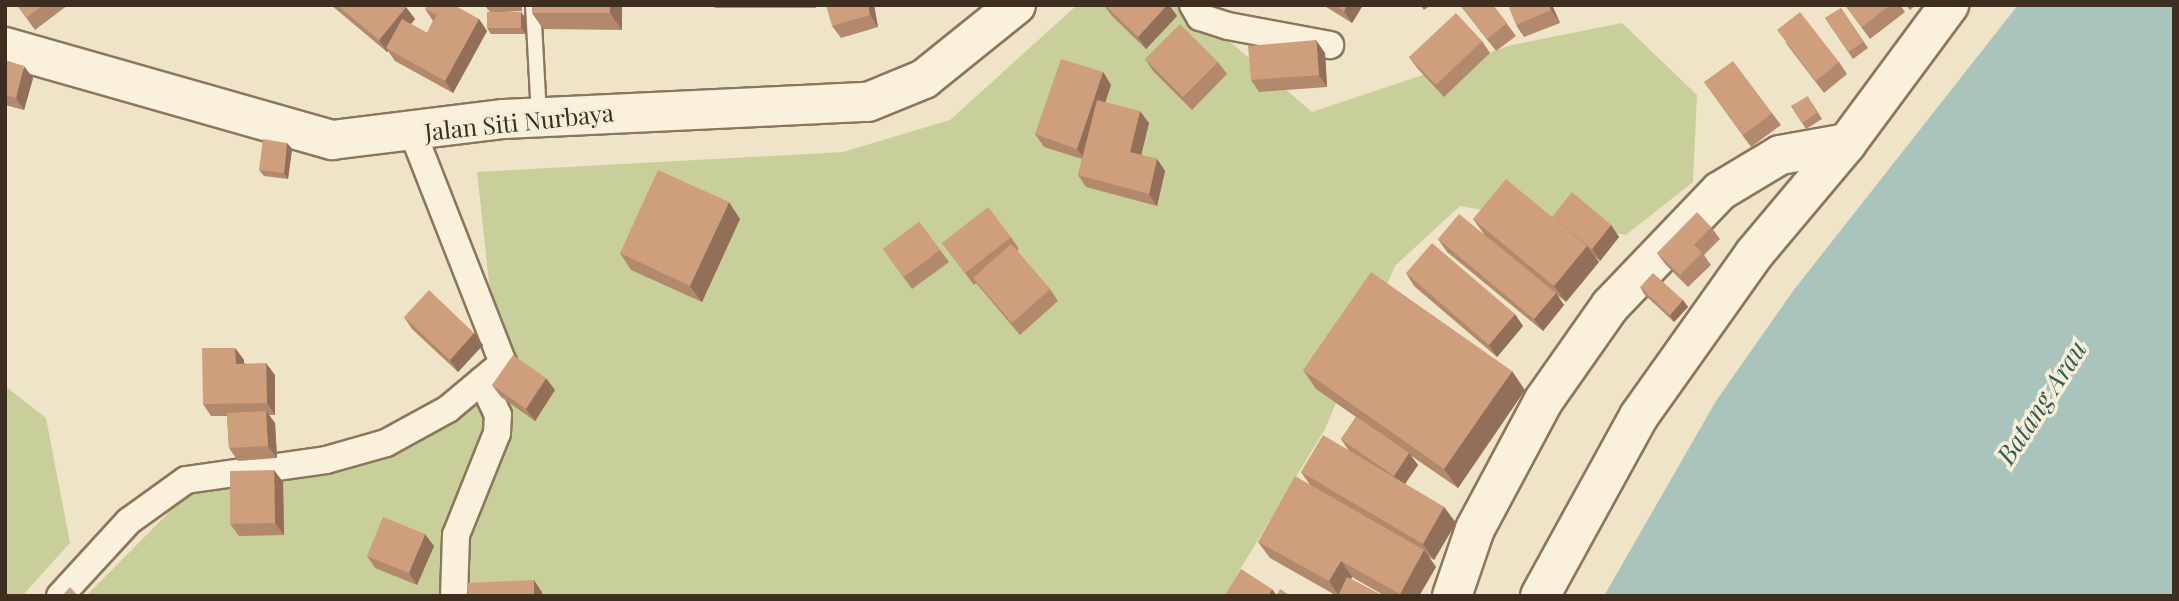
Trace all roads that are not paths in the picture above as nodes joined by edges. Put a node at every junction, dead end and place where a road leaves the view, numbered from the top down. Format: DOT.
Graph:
graph roads {
  1 [pos="533,5"];
  2 [pos="1016,5"];
  3 [pos="1194,5"];
  4 [pos="1949,5"];
  5 [pos="1330,45"];
  6 [pos="5,47"];
  7 [pos="540,117"];
  8 [pos="412,133"];
  9 [pos="1847,143"];
  10 [pos="482,380"];
  11 [pos="60,596"];
  12 [pos="454,596"];
  13 [pos="1452,596"];
  14 [pos="1540,596"];
  1 -- 7 [label="lane"];
  2 -- 7 [label="street, Jalan Siti Nurbaya"];
  3 -- 5 [label="street"];
  4 -- 9 [label="street"];
  6 -- 8 [label="street, Jalan Siti Nurbaya"];
  7 -- 8 [label="street, Jalan Siti Nurbaya"];
  8 -- 10 [label="street"];
  9 -- 13 [label="street"];
  9 -- 14 [label="street"];
  10 -- 11 [label="street"];
  10 -- 12 [label="street"];
}
